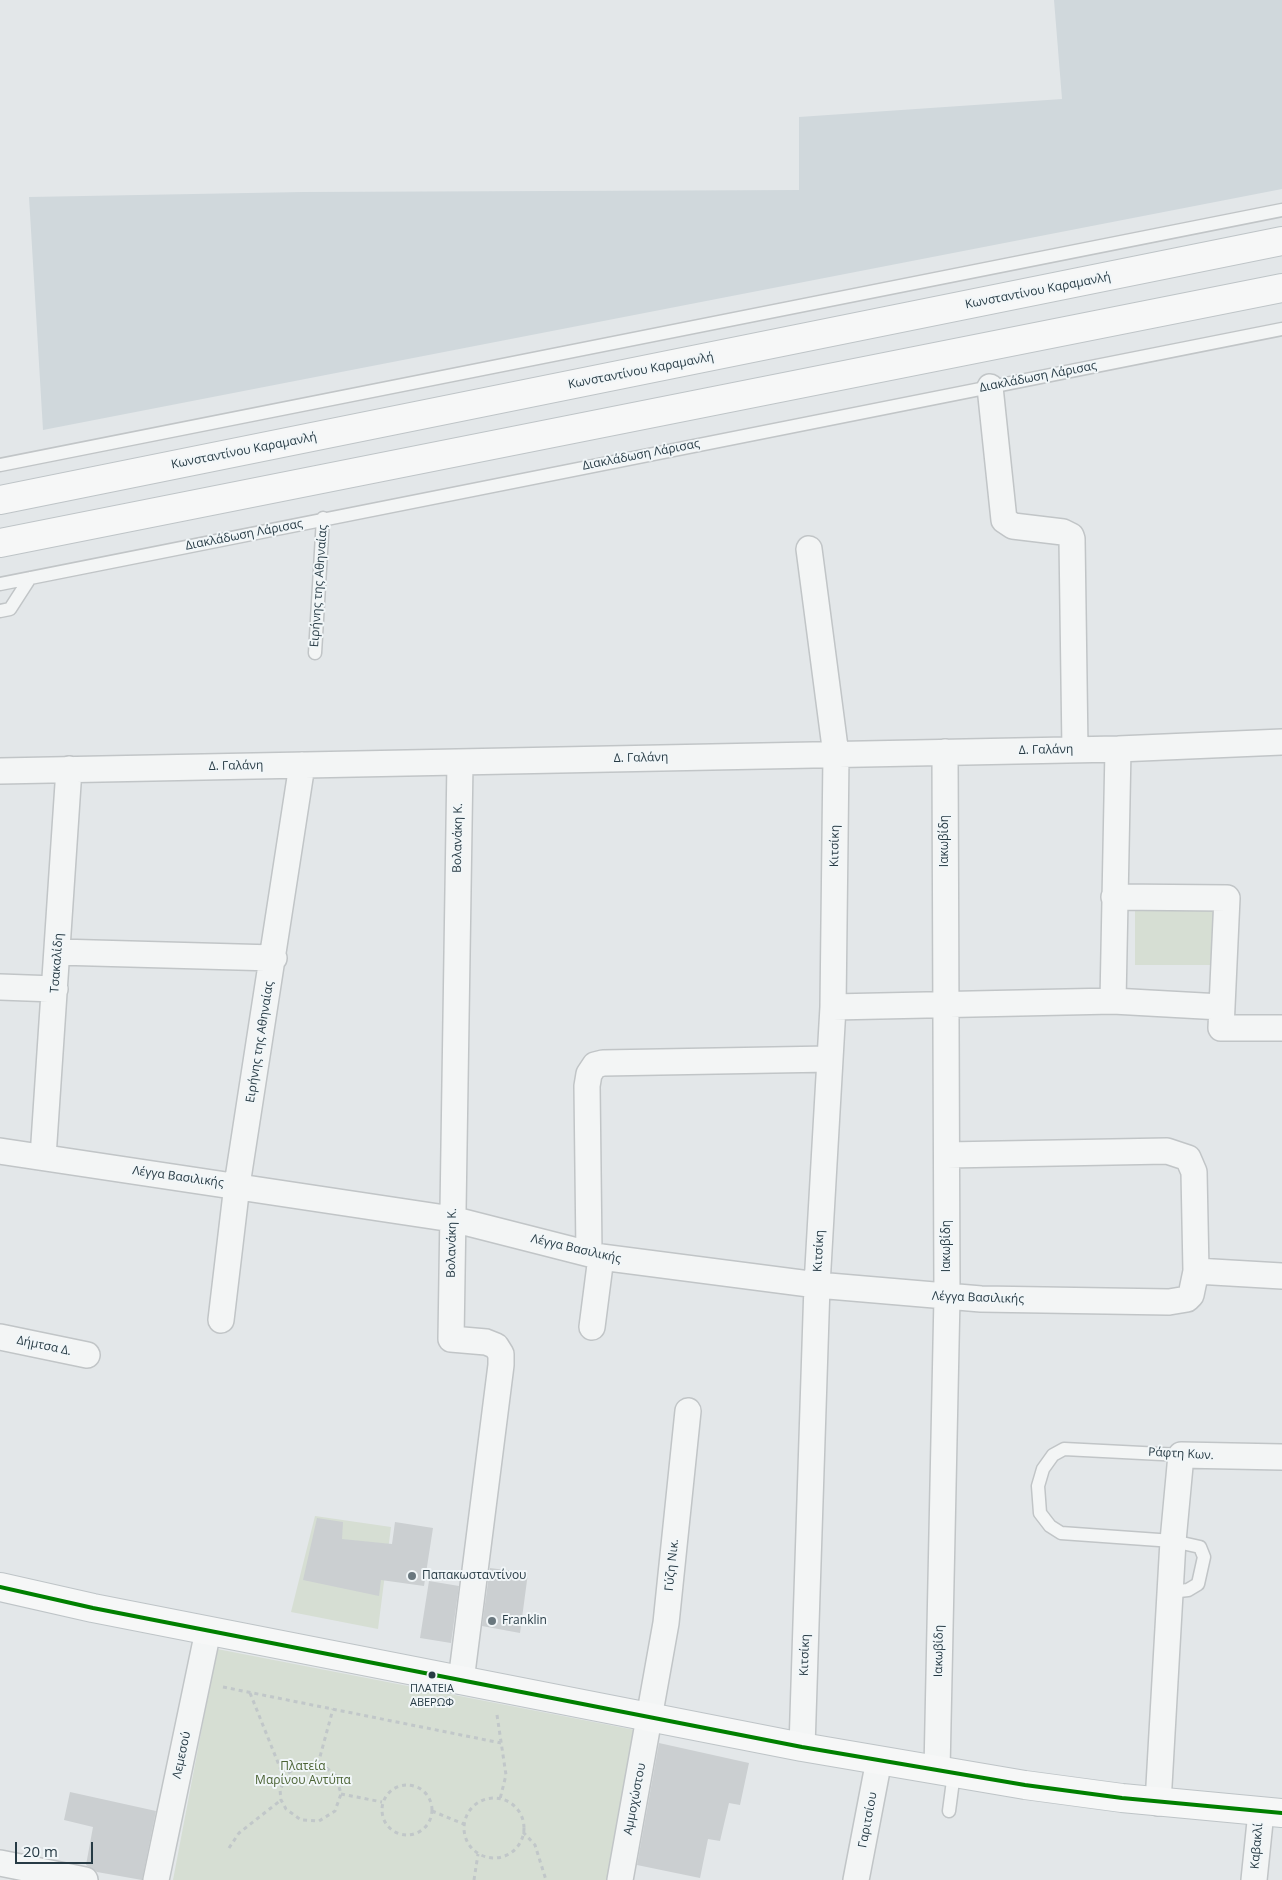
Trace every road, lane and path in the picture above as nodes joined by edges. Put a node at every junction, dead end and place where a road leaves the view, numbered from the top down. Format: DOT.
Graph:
graph roads {
  1 [pos="1282,210"];
  2 [pos="1282,241"];
  3 [pos="1282,288"];
  4 [pos="1282,329"];
  5 [pos="990,387"];
  6 [pos="0,465"];
  7 [pos="0,500"];
  8 [pos="323,518"];
  9 [pos="0,542"];
  10 [pos="809,549"];
  11 [pos="30,578"];
  12 [pos="0,584"];
  13 [pos="0,611"];
  14 [pos="315,653"];
  15 [pos="1282,742"];
  16 [pos="1118,749"];
  17 [pos="1075,750"];
  18 [pos="945,752"];
  19 [pos="836,754"];
  20 [pos="460,762"];
  21 [pos="302,765"];
  22 [pos="69,769"];
  23 [pos="0,771"];
  24 [pos="1114,897"];
  25 [pos="58,952"];
  26 [pos="274,958"];
  27 [pos="0,987"];
  28 [pos="55,989"];
  29 [pos="1113,1001"];
  30 [pos="946,1006"];
  31 [pos="833,1007"];
  32 [pos="1221,1007"];
  33 [pos="1282,1028"];
  34 [pos="830,1059"];
  35 [pos="0,1151"];
  36 [pos="947,1155"];
  37 [pos="42,1157"];
  38 [pos="237,1185"];
  39 [pos="452,1219"];
  40 [pos="595,1255"];
  41 [pos="1196,1271"];
  42 [pos="1282,1276"];
  43 [pos="817,1285"];
  44 [pos="947,1297"];
  45 [pos="221,1320"];
  46 [pos="592,1327"];
  47 [pos="0,1337"];
  48 [pos="87,1355"];
  49 [pos="688,1411"];
  50 [pos="1181,1455"];
  51 [pos="1282,1457"];
  52 [pos="1173,1541"];
  53 [pos="0,1587"];
  54 [pos="208,1630"];
  55 [pos="461,1680"];
  56 [pos="198,1682"];
  57 [pos="493,1687"];
  58 [pos="250,1693"];
  59 [pos="333,1709"];
  60 [pos="650,1718"];
  61 [pos="501,1743"];
  62 [pos="802,1747"];
  63 [pos="879,1760"];
  64 [pos="318,1764"];
  65 [pos="945,1772"];
  66 [pos="285,1780"];
  67 [pos="341,1794"];
  68 [pos="500,1799"];
  69 [pos="281,1800"];
  70 [pos="382,1802"];
  71 [pos="1158,1803"];
  72 [pos="432,1811"];
  73 [pos="948,1811"];
  74 [pos="1271,1812"];
  75 [pos="464,1824"];
  76 [pos="523,1832"];
  77 [pos="229,1848"];
  78 [pos="478,1854"];
  79 [pos="0,1863"];
  80 [pos="85,1880"];
  81 [pos="156,1880"];
  82 [pos="474,1880"];
  83 [pos="546,1880"];
  84 [pos="620,1880"];
  85 [pos="856,1880"];
  86 [pos="1254,1880"];
  1 -- 6 [label="lane"];
  2 -- 7 [label="main road, Κωνσταντίνου Καραμανλή"];
  3 -- 9 [label="main road"];
  4 -- 5 [label="lane, Διακλάδωση Λάρισας"];
  5 -- 8 [label="lane, Διακλάδωση Λάρισας"];
  5 -- 17 [label="street"];
  8 -- 11 [label="lane, Διακλάδωση Λάρισας"];
  8 -- 14 [label="lane, Ειρήνης της Αθηναίας"];
  10 -- 19 [label="street, Κιτσίκη"];
  11 -- 12 [label="lane, Διακλάδωση Λάρισας"];
  11 -- 13 [label="lane"];
  15 -- 16 [label="street, Δ. Γαλάνη"];
  16 -- 17 [label="street, Δ. Γαλάνη"];
  16 -- 24 [label="street"];
  17 -- 18 [label="street, Δ. Γαλάνη"];
  18 -- 19 [label="street, Δ. Γαλάνη"];
  18 -- 30 [label="street, Ιακωβίδη"];
  19 -- 20 [label="street, Δ. Γαλάνη"];
  19 -- 31 [label="street, Κιτσίκη"];
  20 -- 21 [label="street, Δ. Γαλάνη"];
  20 -- 39 [label="street, Βολανάκη Κ."];
  21 -- 22 [label="street, Δ. Γαλάνη"];
  21 -- 26 [label="street, Ειρήνης της Αθηναίας"];
  22 -- 23 [label="street, Δ. Γαλάνη"];
  22 -- 25 [label="street, Τσακαλίδη"];
  24 -- 29 [label="street"];
  24 -- 32 [label="street"];
  25 -- 26 [label="street"];
  25 -- 28 [label="street, Τσακαλίδη"];
  26 -- 38 [label="street, Ειρήνης της Αθηναίας"];
  27 -- 28 [label="street"];
  28 -- 37 [label="street, Τσακαλίδη"];
  29 -- 30 [label="street"];
  29 -- 32 [label="street"];
  30 -- 31 [label="street"];
  30 -- 36 [label="street, Ιακωβίδη"];
  31 -- 34 [label="street, Κιτσίκη"];
  32 -- 33 [label="street"];
  34 -- 40 [label="street"];
  34 -- 43 [label="street, Κιτσίκη"];
  35 -- 37 [label="street, Λέγγα Βασιλικής"];
  36 -- 41 [label="street"];
  36 -- 44 [label="street, Ιακωβίδη"];
  37 -- 38 [label="street, Λέγγα Βασιλικής"];
  38 -- 39 [label="street, Λέγγα Βασιλικής"];
  38 -- 45 [label="street, Ειρήνης της Αθηναίας"];
  39 -- 40 [label="street, Λέγγα Βασιλικής"];
  39 -- 55 [label="street, Βολανάκη Κ."];
  40 -- 43 [label="street, Λέγγα Βασιλικής"];
  40 -- 46 [label="street"];
  41 -- 42 [label="street"];
  41 -- 44 [label="street, Λέγγα Βασιλικής"];
  43 -- 44 [label="street, Λέγγα Βασιλικής"];
  43 -- 62 [label="street, Κιτσίκη"];
  44 -- 65 [label="street, Ιακωβίδη"];
  47 -- 48 [label="street, Δήμτσα Δ."];
  49 -- 60 [label="street, Γύζη Νικ."];
  50 -- 51 [label="street, Ράφτη Κων."];
  50 -- 52 [label="street"];
  50 -- 52 [label="lane, Ράφτη Κων."];
  52 -- 71 [label="street"];
  53 -- 54 [label="main road"];
  54 -- 55 [label="main road"];
  54 -- 56 [label="street, Λεμεσού"];
  55 -- 57 [label="main road"];
  56 -- 58 [label="path"];
  56 -- 81 [label="street, Λεμεσού"];
  57 -- 60 [label="main road"];
  57 -- 61 [label="path"];
  58 -- 59 [label="path"];
  58 -- 66 [label="path"];
  59 -- 61 [label="path"];
  59 -- 64 [label="path"];
  60 -- 62 [label="main road"];
  60 -- 84 [label="street, Αμμοχώστου"];
  61 -- 68 [label="path"];
  62 -- 63 [label="main road"];
  63 -- 65 [label="main road"];
  63 -- 85 [label="street, Γαριτσίου"];
  64 -- 66 [label="path"];
  64 -- 67 [label="path"];
  65 -- 71 [label="main road"];
  65 -- 73 [label="lane"];
  66 -- 69 [label="path"];
  67 -- 69 [label="path"];
  67 -- 70 [label="path"];
  68 -- 75 [label="path"];
  68 -- 76 [label="path"];
  69 -- 77 [label="path"];
  70 -- 72 [label="path"];
  70 -- 72 [label="path"];
  71 -- 74 [label="main road"];
  72 -- 75 [label="path"];
  74 -- 86 [label="street, Καβακλί"];
  75 -- 78 [label="path"];
  76 -- 78 [label="path"];
  76 -- 83 [label="path"];
  78 -- 82 [label="path"];
  79 -- 80 [label="street"];
}
